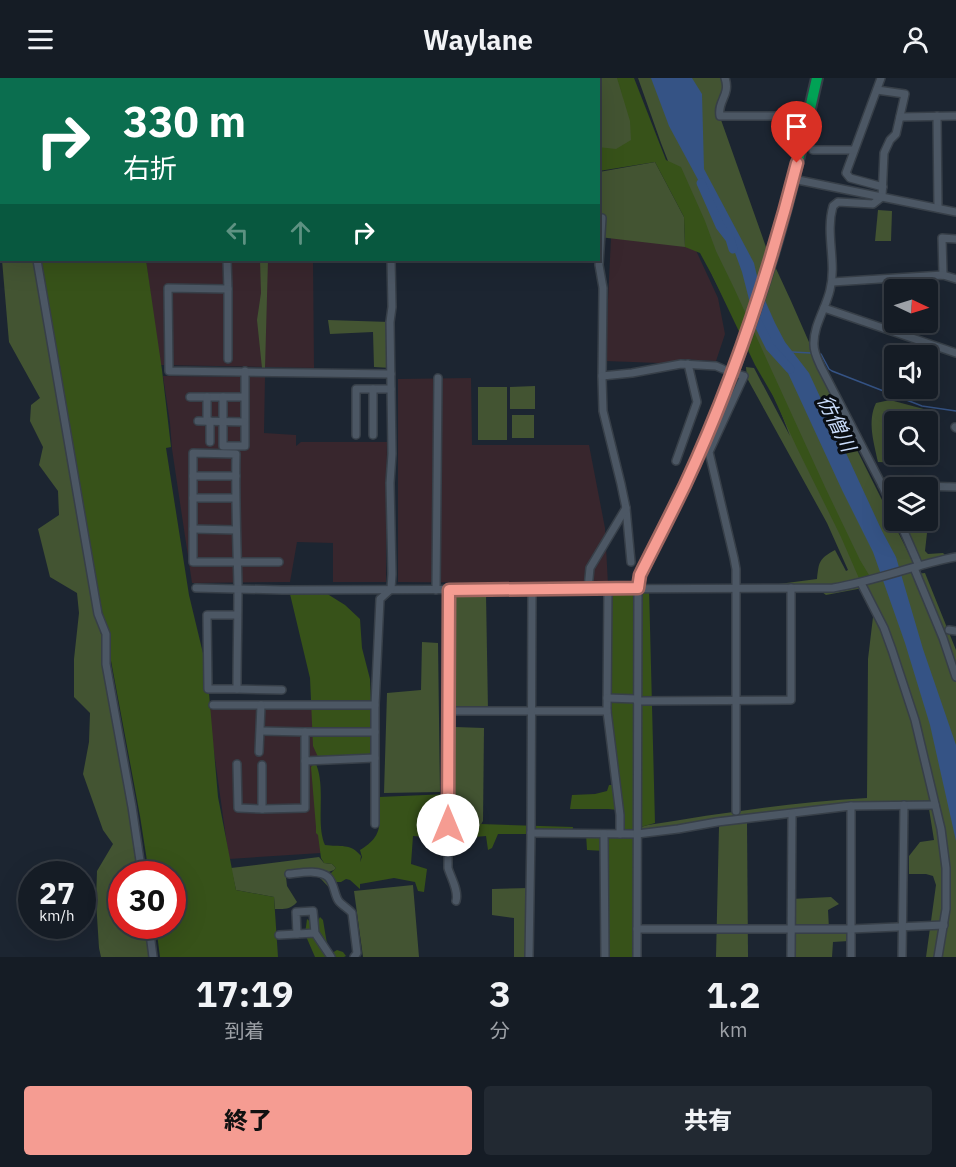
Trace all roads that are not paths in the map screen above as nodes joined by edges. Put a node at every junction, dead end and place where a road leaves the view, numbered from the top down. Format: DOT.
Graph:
graph roads {
  1 [pos="725,78"];
  2 [pos="817,78"];
  3 [pos="881,78"];
  4 [pos="878,90"];
  5 [pos="796,116"];
  6 [pos="937,116"];
  7 [pos="956,116"];
  8 [pos="900,117"];
  9 [pos="813,150"];
  10 [pos="854,150"];
  11 [pos="793,179"];
  12 [pos="883,187"];
  13 [pos="882,197"];
  14 [pos="938,208"];
  15 [pos="956,212"];
  16 [pos="602,218"];
  17 [pos="956,239"];
  18 [pos="600,249"];
  19 [pos="36,261"];
  20 [pos="227,261"];
  21 [pos="392,261"];
  22 [pos="599,261"];
  23 [pos="943,275"];
  24 [pos="956,279"];
  25 [pos="832,282"];
  26 [pos="228,290"];
  27 [pos="824,308"];
  28 [pos="956,353"];
  29 [pos="228,359"];
  30 [pos="688,364"];
  31 [pos="723,369"];
  32 [pos="245,371"];
  33 [pos="391,374"];
  34 [pos="737,374"];
  35 [pos="602,376"];
  36 [pos="438,378"];
  37 [pos="373,389"];
  38 [pos="391,389"];
  39 [pos="190,397"];
  40 [pos="207,397"];
  41 [pos="224,397"];
  42 [pos="244,397"];
  43 [pos="198,421"];
  44 [pos="208,421"];
  45 [pos="224,422"];
  46 [pos="244,422"];
  47 [pos="356,435"];
  48 [pos="373,435"];
  49 [pos="210,442"];
  50 [pos="676,461"];
  51 [pos="193,476"];
  52 [pos="236,476"];
  53 [pos="882,485"];
  54 [pos="956,487"];
  55 [pos="884,489"];
  56 [pos="193,498"];
  57 [pos="235,498"];
  58 [pos="626,508"];
  59 [pos="193,529"];
  60 [pos="236,530"];
  61 [pos="902,531"];
  62 [pos="956,557"];
  63 [pos="279,562"];
  64 [pos="631,562"];
  65 [pos="237,563"];
  66 [pos="915,567"];
  67 [pos="861,583"];
  68 [pos="196,588"];
  69 [pos="238,588"];
  70 [pos="638,588"];
  71 [pos="737,588"];
  72 [pos="791,588"];
  73 [pos="391,589"];
  74 [pos="532,589"];
  75 [pos="588,589"];
  76 [pos="608,589"];
  77 [pos="436,590"];
  78 [pos="449,590"];
  79 [pos="237,615"];
  80 [pos="956,677"];
  81 [pos="237,689"];
  82 [pos="282,690"];
  83 [pos="607,698"];
  84 [pos="637,700"];
  85 [pos="736,700"];
  86 [pos="213,705"];
  87 [pos="261,705"];
  88 [pos="375,705"];
  89 [pos="448,711"];
  90 [pos="531,711"];
  91 [pos="607,711"];
  92 [pos="261,731"];
  93 [pos="305,732"];
  94 [pos="375,732"];
  95 [pos="259,752"];
  96 [pos="375,758"];
  97 [pos="305,760"];
  98 [pos="237,764"];
  99 [pos="262,765"];
  100 [pos="904,805"];
  101 [pos="935,805"];
  102 [pos="851,807"];
  103 [pos="262,808"];
  104 [pos="736,811"];
  105 [pos="792,814"];
  106 [pos="375,824"];
  107 [pos="531,833"];
  108 [pos="604,834"];
  109 [pos="620,834"];
  110 [pos="637,834"];
  111 [pos="140,861"];
  112 [pos="289,874"];
  113 [pos="456,901"];
  114 [pos="944,925"];
  115 [pos="902,927"];
  116 [pos="637,929"];
  117 [pos="851,929"];
  118 [pos="791,930"];
  119 [pos="315,933"];
  120 [pos="297,934"];
  121 [pos="279,935"];
  122 [pos="151,939"];
  123 [pos="153,957"];
  124 [pos="331,957"];
  125 [pos="354,957"];
  126 [pos="529,957"];
  127 [pos="605,957"];
  128 [pos="637,957"];
  129 [pos="792,957"];
  130 [pos="851,957"];
  131 [pos="902,957"];
  132 [pos="938,957"];
  1 -- 5 [label="street"];
  2 -- 11 [label="highway"];
  3 -- 4 [label="street"];
  4 -- 8 [label="street"];
  4 -- 10 [label="street"];
  6 -- 7 [label="street"];
  6 -- 8 [label="street"];
  6 -- 14 [label="street"];
  8 -- 12 [label="street"];
  9 -- 10 [label="street"];
  10 -- 12 [label="street"];
  11 -- 13 [label="street"];
  11 -- 70 [label="highway"];
  12 -- 13 [label="street"];
  13 -- 14 [label="street"];
  13 -- 25 [label="street"];
  14 -- 15 [label="street"];
  16 -- 18 [label="street"];
  17 -- 23 [label="street"];
  19 -- 111 [label="street"];
  20 -- 26 [label="street"];
  21 -- 33 [label="street"];
  22 -- 35 [label="street"];
  23 -- 24 [label="street"];
  23 -- 25 [label="street"];
  25 -- 27 [label="street"];
  26 -- 29 [label="street"];
  26 -- 32 [label="street"];
  27 -- 28 [label="street"];
  27 -- 53 [label="street"];
  30 -- 31 [label="street"];
  30 -- 35 [label="street"];
  30 -- 50 [label="street"];
  32 -- 33 [label="street"];
  32 -- 42 [label="street"];
  33 -- 38 [label="street"];
  34 -- 71 [label="street"];
  35 -- 58 [label="street"];
  36 -- 77 [label="street"];
  37 -- 38 [label="street"];
  37 -- 47 [label="street"];
  37 -- 48 [label="street"];
  38 -- 73 [label="street"];
  39 -- 40 [label="street"];
  40 -- 41 [label="street"];
  40 -- 44 [label="street"];
  41 -- 42 [label="street"];
  41 -- 45 [label="street"];
  42 -- 46 [label="street"];
  43 -- 44 [label="street"];
  44 -- 45 [label="street"];
  44 -- 49 [label="street"];
  45 -- 46 [label="street"];
  45 -- 46 [label="street"];
  51 -- 52 [label="street"];
  51 -- 52 [label="street"];
  51 -- 56 [label="street"];
  52 -- 57 [label="street"];
  53 -- 54 [label="street"];
  53 -- 55 [label="street"];
  56 -- 57 [label="street"];
  56 -- 59 [label="street"];
  57 -- 60 [label="street"];
  58 -- 64 [label="street"];
  58 -- 75 [label="street"];
  59 -- 60 [label="street"];
  59 -- 65 [label="street"];
  60 -- 65 [label="street"];
  61 -- 66 [label="street"];
  62 -- 66 [label="street"];
  63 -- 65 [label="street"];
  65 -- 69 [label="street"];
  66 -- 67 [label="street"];
  66 -- 80 [label="street"];
  67 -- 72 [label="street"];
  67 -- 101 [label="street"];
  68 -- 69 [label="street"];
  69 -- 73 [label="street"];
  69 -- 79 [label="street"];
  70 -- 71 [label="street"];
  70 -- 76 [label="street"];
  70 -- 84 [label="street"];
  71 -- 72 [label="street"];
  71 -- 85 [label="street"];
  72 -- 85 [label="street"];
  73 -- 77 [label="street"];
  73 -- 88 [label="street"];
  74 -- 75 [label="street"];
  74 -- 78 [label="street"];
  74 -- 90 [label="street"];
  75 -- 76 [label="street"];
  76 -- 83 [label="street"];
  77 -- 78 [label="street"];
  78 -- 89 [label="street"];
  79 -- 81 [label="street"];
  79 -- 81 [label="street"];
  81 -- 82 [label="street"];
  83 -- 84 [label="street"];
  83 -- 91 [label="street"];
  84 -- 85 [label="street"];
  84 -- 110 [label="street"];
  85 -- 104 [label="street"];
  86 -- 87 [label="street"];
  87 -- 88 [label="street"];
  87 -- 92 [label="street"];
  88 -- 94 [label="street"];
  89 -- 90 [label="street"];
  89 -- 113 [label="street"];
  90 -- 91 [label="street"];
  90 -- 107 [label="street"];
  91 -- 109 [label="street"];
  92 -- 93 [label="street"];
  92 -- 95 [label="street"];
  93 -- 94 [label="street"];
  93 -- 97 [label="street"];
  94 -- 96 [label="street"];
  96 -- 97 [label="street"];
  96 -- 106 [label="street"];
  97 -- 103 [label="street"];
  98 -- 103 [label="street"];
  99 -- 103 [label="street"];
  100 -- 101 [label="street"];
  100 -- 102 [label="street"];
  100 -- 115 [label="street"];
  101 -- 114 [label="street"];
  102 -- 105 [label="street"];
  102 -- 117 [label="street"];
  105 -- 110 [label="street"];
  105 -- 118 [label="street"];
  107 -- 108 [label="street"];
  107 -- 126 [label="street"];
  108 -- 109 [label="street"];
  108 -- 127 [label="street"];
  109 -- 110 [label="street"];
  110 -- 116 [label="street"];
  112 -- 125 [label="street"];
  114 -- 115 [label="street"];
  114 -- 132 [label="street"];
  115 -- 117 [label="street"];
  115 -- 131 [label="street"];
  116 -- 118 [label="street"];
  116 -- 128 [label="street"];
  117 -- 118 [label="street"];
  117 -- 130 [label="street"];
  118 -- 129 [label="street"];
  119 -- 120 [label="street"];
  119 -- 120 [label="street"];
  119 -- 124 [label="street"];
  120 -- 121 [label="street"];
  122 -- 123 [label="street"];
}
